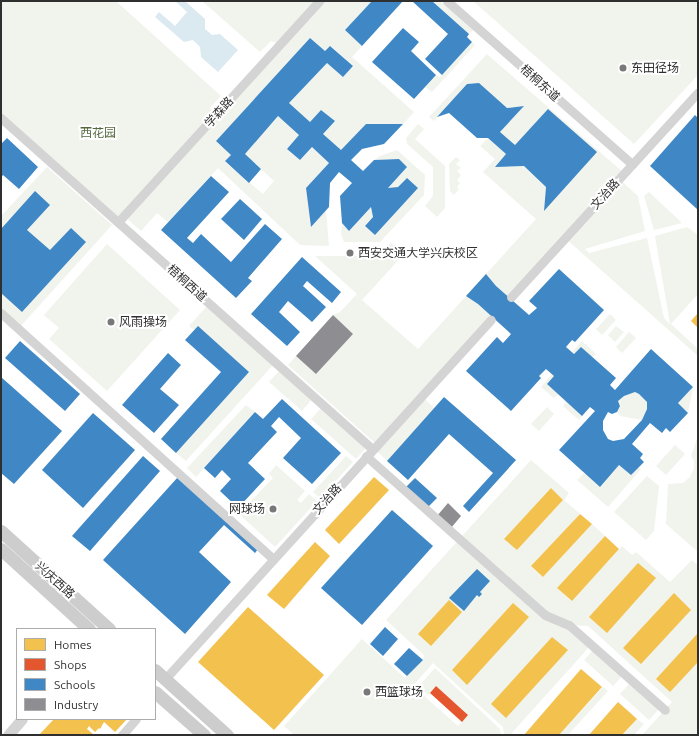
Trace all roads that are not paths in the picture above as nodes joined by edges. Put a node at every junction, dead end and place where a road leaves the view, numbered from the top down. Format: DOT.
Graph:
graph roads {
  1 [pos="319,1"];
  2 [pos="447,1"];
  3 [pos="697,95"];
  4 [pos="2,122"];
  5 [pos="632,164"];
  6 [pos="118,222"];
  7 [pos="511,297"];
  8 [pos="1,313"];
  9 [pos="491,320"];
  10 [pos="373,449"];
  11 [pos="366,456"];
  12 [pos="1,531"];
  13 [pos="1,549"];
  14 [pos="273,559"];
  15 [pos="88,628"];
  16 [pos="106,628"];
  17 [pos="160,675"];
  18 [pos="156,695"];
  19 [pos="665,710"];
  20 [pos="21,720"];
  21 [pos="135,720"];
  22 [pos="8,735"];
  23 [pos="122,735"];
  24 [pos="204,735"];
  25 [pos="227,735"];
  1 -- 6 [label="street, 学森路"];
  2 -- 5 [label="street, 梧桐东道"];
  3 -- 5 [label="street, 文治路"];
  4 -- 6 [label="street, 梧桐西道"];
  5 -- 7 [label="street, 文治路"];
  6 -- 10 [label="street, 梧桐西道"];
  8 -- 14 [label="street"];
  9 -- 10 [label="street, 文治路"];
  10 -- 11 [label="street, 文治路"];
  11 -- 14 [label="street, 文治路"];
  11 -- 19 [label="street"];
  12 -- 16 [label="main road, 兴庆西路"];
  13 -- 15 [label="main road, 兴庆西路"];
  14 -- 17 [label="street, 文治路"];
  17 -- 25 [label="main road"];
  18 -- 24 [label="main road"];
  20 -- 22 [label="street"];
  21 -- 23 [label="street"];
}
